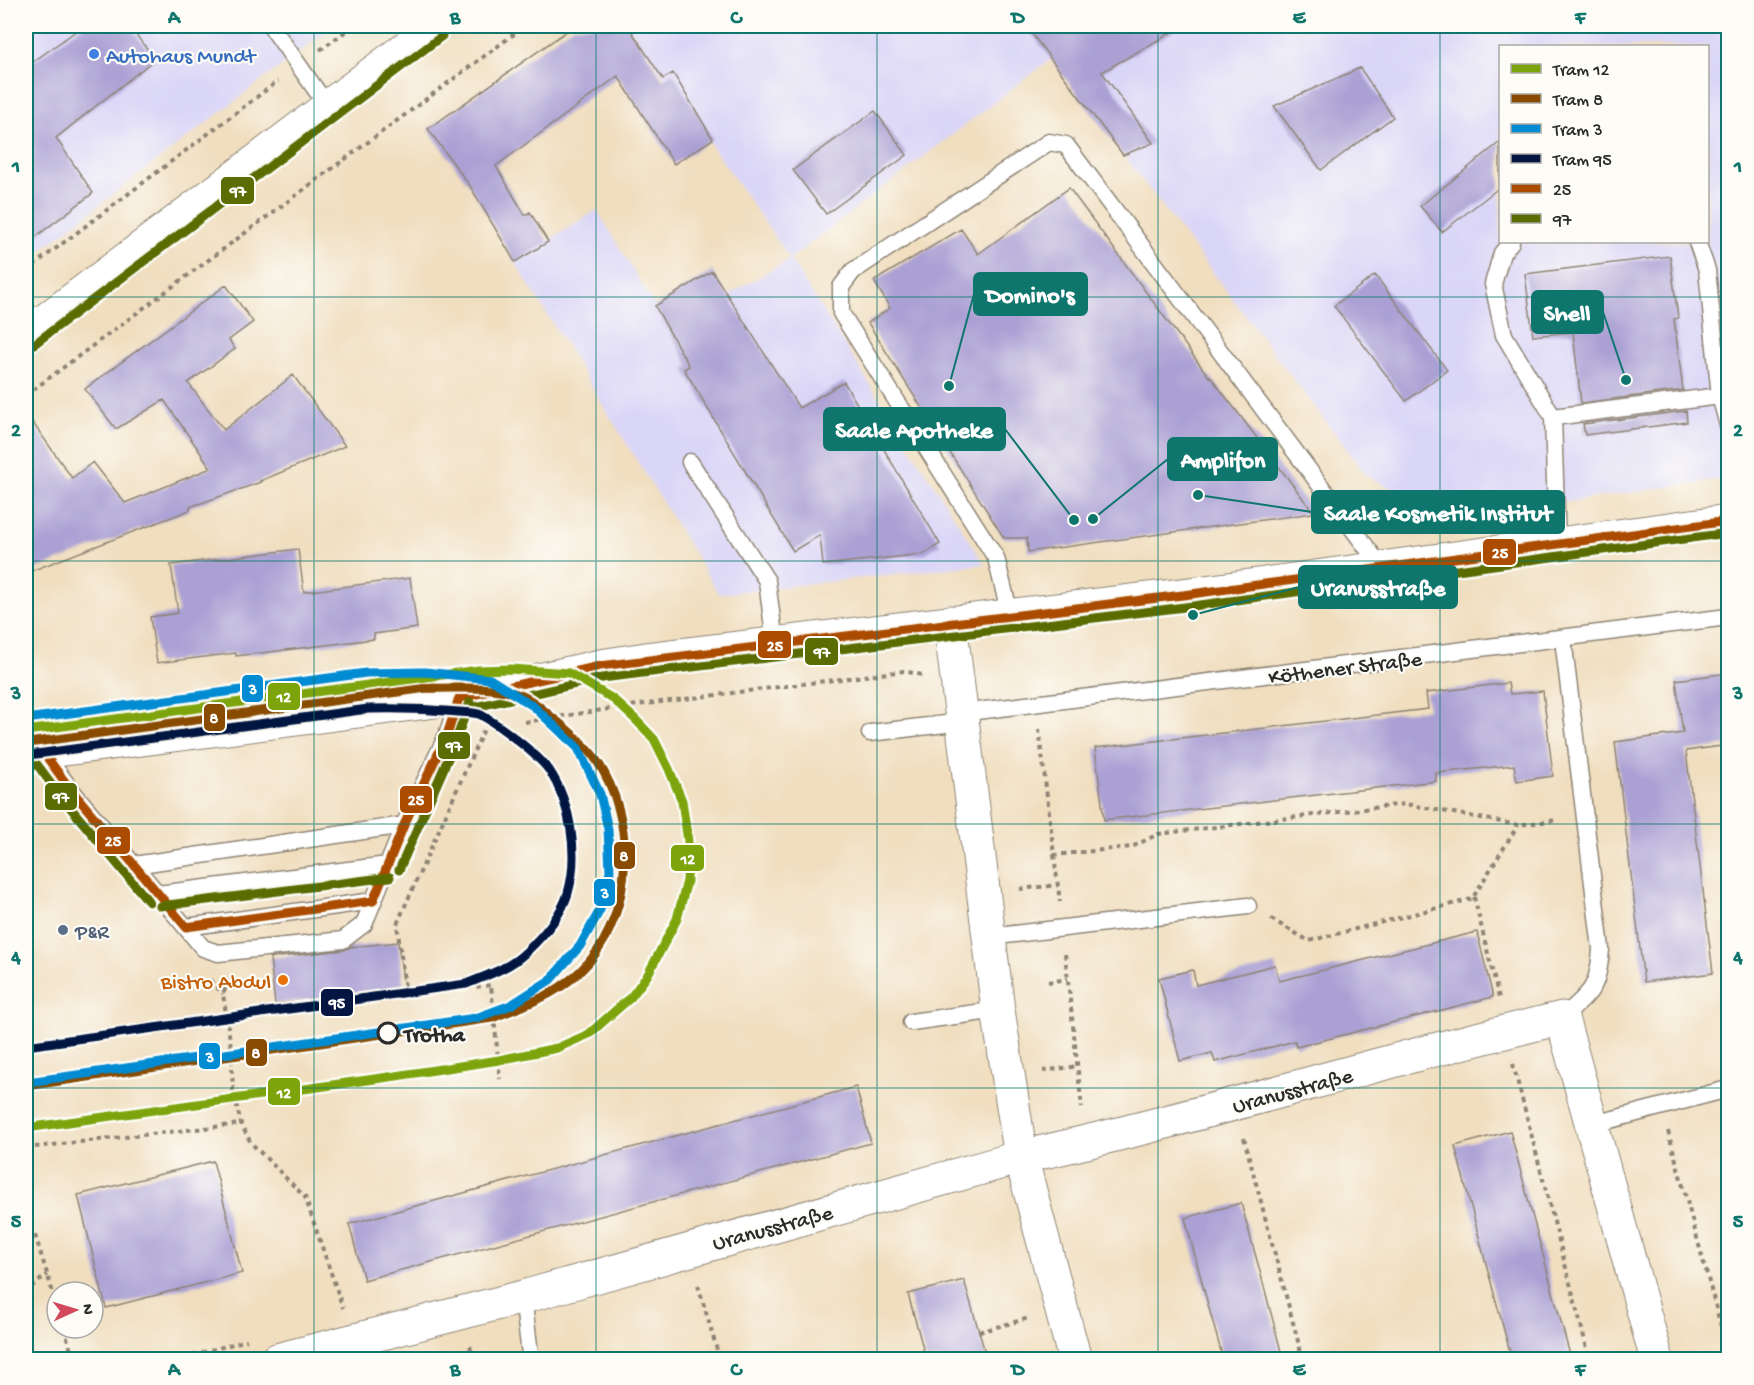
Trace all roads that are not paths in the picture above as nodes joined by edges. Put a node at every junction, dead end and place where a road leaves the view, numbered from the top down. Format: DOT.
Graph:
graph roads {
  1 [pos="271,26"];
  2 [pos="435,26"];
  3 [pos="328,107"];
  4 [pos="1510,243"];
  5 [pos="1697,243"];
  6 [pos="26,335"];
  7 [pos="1720,396"];
  8 [pos="1553,417"];
  9 [pos="1728,425"];
  10 [pos="690,462"];
  11 [pos="1728,521"];
  12 [pos="1557,543"];
  13 [pos="1382,568"];
  14 [pos="1010,615"];
  15 [pos="1728,617"];
  16 [pos="950,622"];
  17 [pos="1563,639"];
  18 [pos="775,643"];
  19 [pos="459,698"];
  20 [pos="954,720"];
  21 [pos="870,733"];
  22 [pos="34,753"];
  23 [pos="404,825"];
  24 [pos="134,865"];
  25 [pos="388,865"];
  26 [pos="159,894"];
  27 [pos="373,902"];
  28 [pos="1248,906"];
  29 [pos="186,927"];
  30 [pos="989,937"];
  31 [pos="998,1010"];
  32 [pos="1562,1018"];
  33 [pos="912,1022"];
  34 [pos="1728,1089"];
  35 [pos="1591,1125"];
  36 [pos="1021,1157"];
  37 [pos="523,1297"];
  38 [pos="266,1349"];
  39 [pos="528,1359"];
  40 [pos="1075,1359"];
  41 [pos="1657,1359"];
  1 -- 3 [label="lane"];
  2 -- 3 [label="street"];
  3 -- 6 [label="street"];
  4 -- 8 [label="lane"];
  5 -- 7 [label="lane"];
  7 -- 8 [label="lane"];
  7 -- 9 [label="lane"];
  8 -- 12 [label="lane"];
  10 -- 18 [label="lane"];
  11 -- 12 [label="street"];
  12 -- 13 [label="street"];
  13 -- 14 [label="street"];
  13 -- 14 [label="lane"];
  14 -- 16 [label="street"];
  15 -- 17 [label="lane, Köthener Straße"];
  16 -- 18 [label="street"];
  16 -- 20 [label="street"];
  17 -- 20 [label="lane, Köthener Straße"];
  17 -- 32 [label="lane, Uranusstraße"];
  18 -- 19 [label="street"];
  19 -- 22 [label="street"];
  19 -- 23 [label="lane"];
  20 -- 21 [label="lane, Köthener Straße"];
  20 -- 30 [label="street"];
  22 -- 24 [label="lane"];
  23 -- 24 [label="lane"];
  23 -- 25 [label="lane"];
  24 -- 26 [label="lane"];
  25 -- 26 [label="lane"];
  25 -- 27 [label="lane"];
  26 -- 29 [label="lane"];
  27 -- 29 [label="lane"];
  27 -- 29 [label="lane"];
  28 -- 30 [label="lane"];
  30 -- 31 [label="street"];
  31 -- 33 [label="lane"];
  31 -- 36 [label="street"];
  32 -- 35 [label="street"];
  32 -- 36 [label="street, Uranusstraße"];
  34 -- 35 [label="lane"];
  35 -- 41 [label="street"];
  36 -- 37 [label="street, Uranusstraße"];
  36 -- 40 [label="street"];
  37 -- 38 [label="street, Uranusstraße"];
  37 -- 39 [label="lane"];
}
